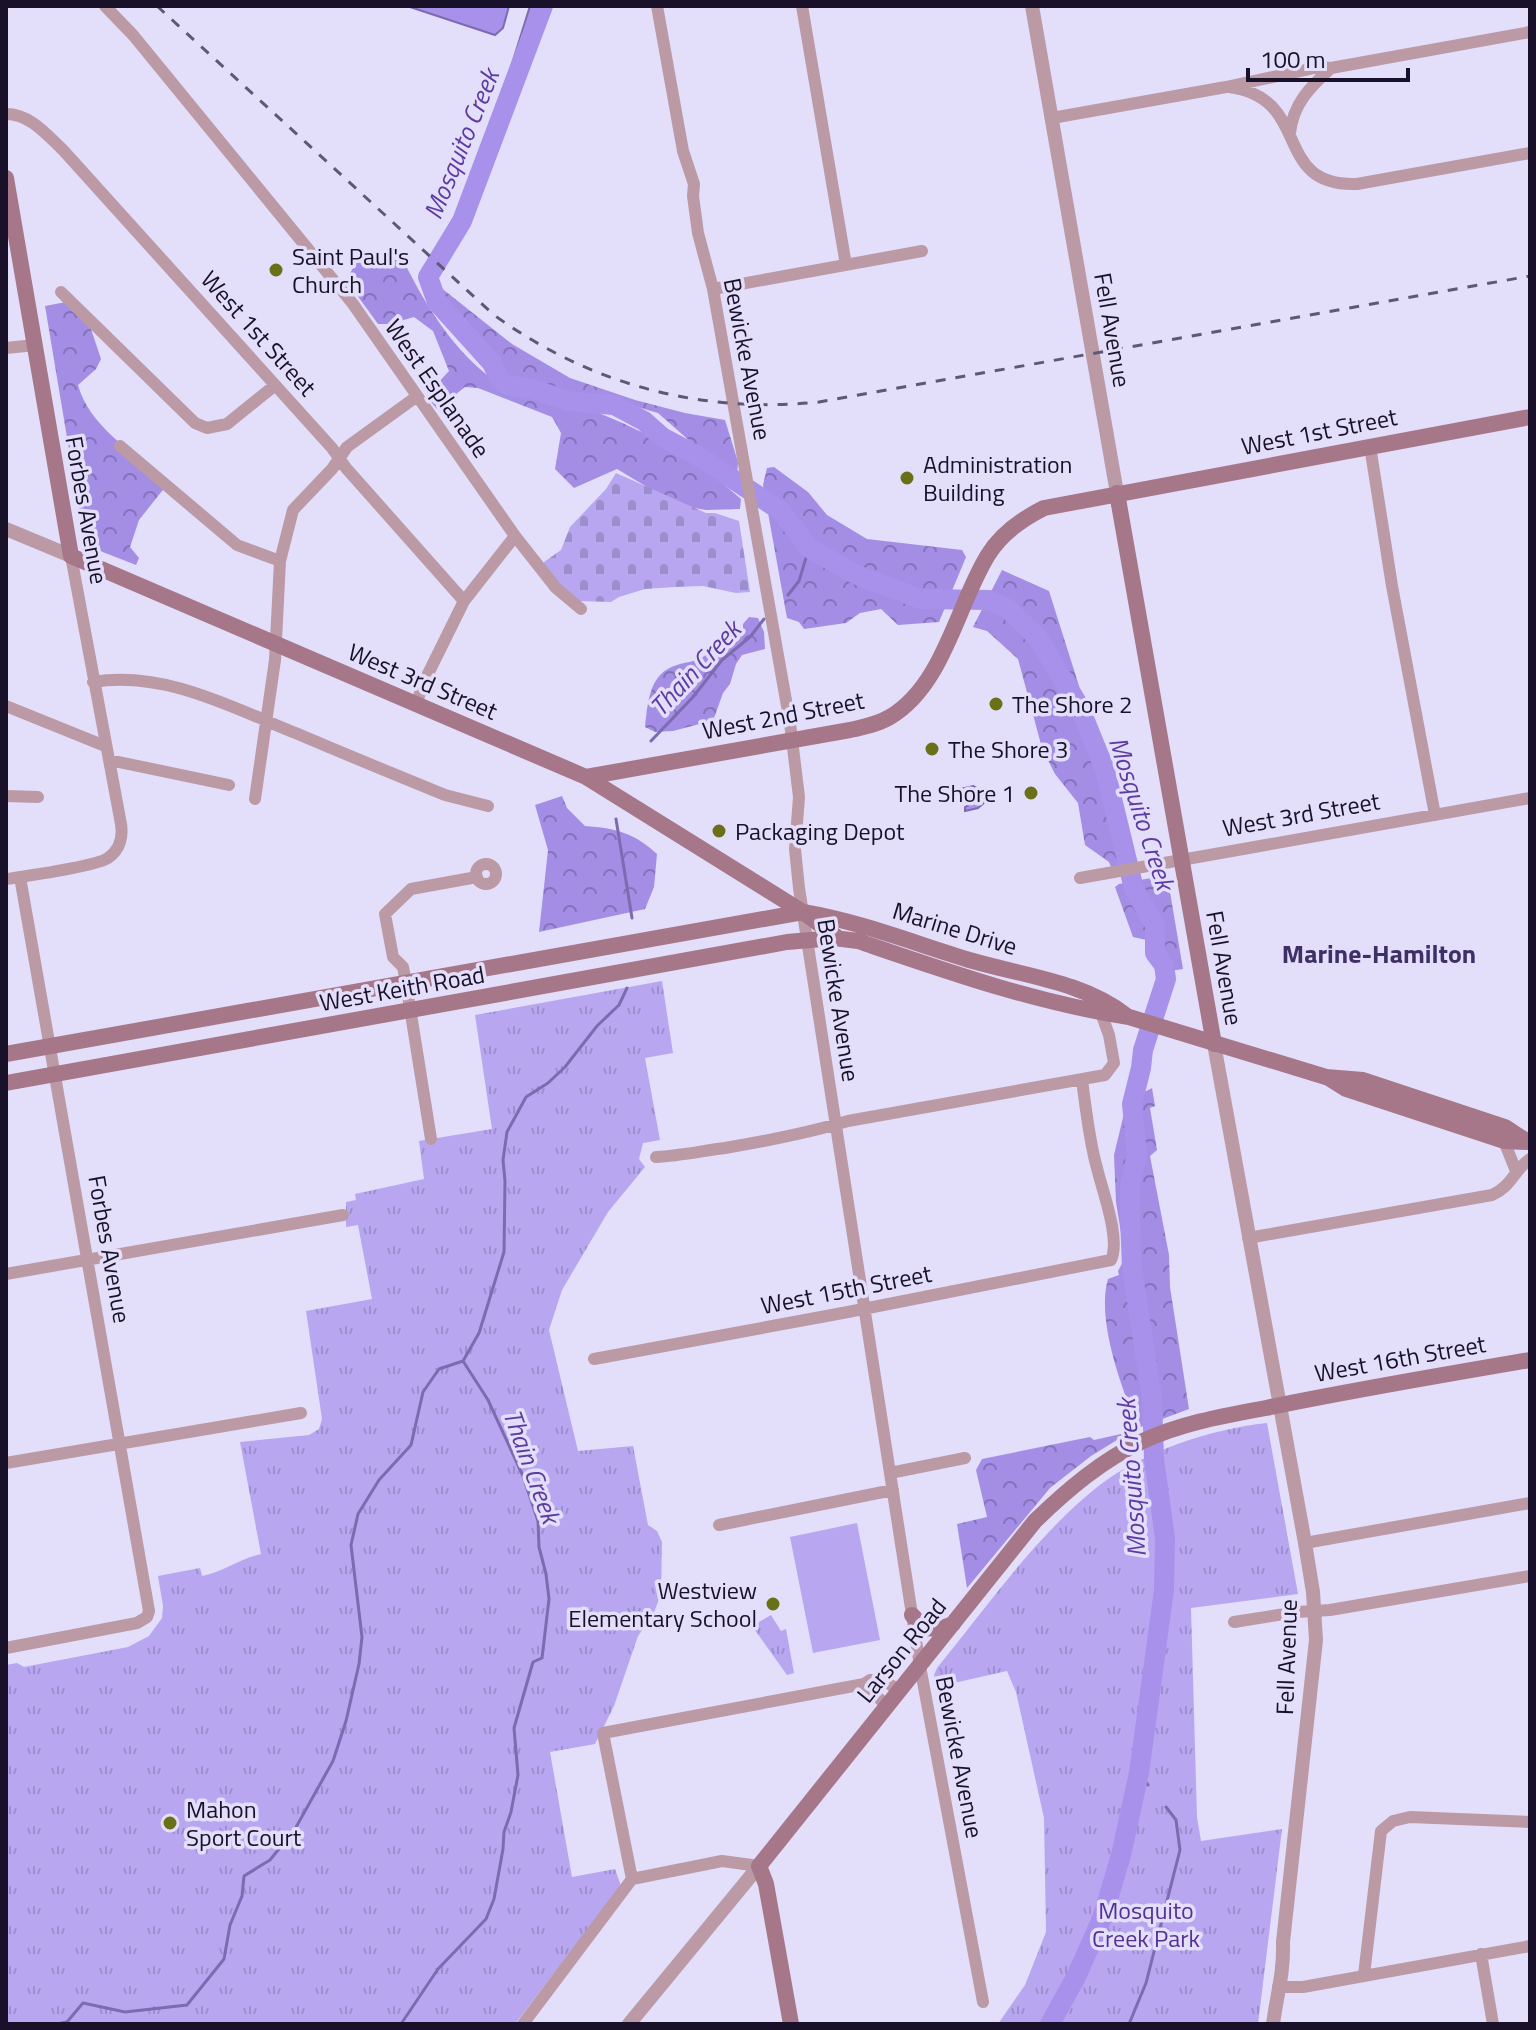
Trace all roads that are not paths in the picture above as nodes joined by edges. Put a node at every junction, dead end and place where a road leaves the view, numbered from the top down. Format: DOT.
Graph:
graph roads {
  1 [pos="105,6"];
  2 [pos="657,6"];
  3 [pos="802,6"];
  4 [pos="1032,6"];
  5 [pos="1530,32"];
  6 [pos="1331,68"];
  7 [pos="1226,87"];
  8 [pos="6,114"];
  9 [pos="1052,118"];
  10 [pos="1290,133"];
  11 [pos="1530,153"];
  12 [pos="6,178"];
  13 [pos="922,251"];
  14 [pos="846,265"];
  15 [pos="713,289"];
  16 [pos="61,292"];
  17 [pos="35,345"];
  18 [pos="6,348"];
  19 [pos="274,386"];
  20 [pos="416,397"];
  21 [pos="1530,417"];
  22 [pos="120,446"];
  23 [pos="1370,446"];
  24 [pos="339,458"];
  25 [pos="1117,493"];
  26 [pos="6,529"];
  27 [pos="515,536"];
  28 [pos="71,556"];
  29 [pos="280,561"];
  30 [pos="464,601"];
  31 [pos="581,609"];
  32 [pos="275,644"];
  33 [pos="93,682"];
  34 [pos="416,704"];
  35 [pos="6,706"];
  36 [pos="265,721"];
  37 [pos="792,739"];
  38 [pos="105,746"];
  39 [pos="109,760"];
  40 [pos="586,777"];
  41 [pos="229,785"];
  42 [pos="6,796"];
  43 [pos="38,797"];
  44 [pos="1530,798"];
  45 [pos="255,799"];
  46 [pos="488,806"];
  47 [pos="1435,815"];
  48 [pos="1182,861"];
  49 [pos="20,877"];
  50 [pos="477,877"];
  51 [pos="1080,878"];
  52 [pos="6,879"];
  53 [pos="803,912"];
  54 [pos="838,938"];
  55 [pos="807,939"];
  56 [pos="406,983"];
  57 [pos="411,1011"];
  58 [pos="1101,1013"];
  59 [pos="1129,1017"];
  60 [pos="1214,1044"];
  61 [pos="50,1046"];
  62 [pos="6,1054"];
  63 [pos="55,1074"];
  64 [pos="1326,1077"];
  65 [pos="1082,1080"];
  66 [pos="6,1083"];
  67 [pos="836,1125"];
  68 [pos="431,1139"];
  69 [pos="1504,1141"];
  70 [pos="1529,1148"];
  71 [pos="656,1157"];
  72 [pos="1516,1171"];
  73 [pos="343,1215"];
  74 [pos="1248,1238"];
  75 [pos="87,1260"];
  76 [pos="6,1274"];
  77 [pos="864,1308"];
  78 [pos="594,1359"];
  79 [pos="1530,1360"];
  80 [pos="1279,1404"];
  81 [pos="301,1413"];
  82 [pos="121,1443"];
  83 [pos="965,1458"];
  84 [pos="6,1463"];
  85 [pos="890,1473"];
  86 [pos="893,1490"];
  87 [pos="1530,1503"];
  88 [pos="719,1525"];
  89 [pos="1305,1543"];
  90 [pos="1530,1576"];
  91 [pos="1315,1611"];
  92 [pos="912,1615"];
  93 [pos="1234,1622"];
  94 [pos="953,1624"];
  95 [pos="6,1648"];
  96 [pos="920,1666"];
  97 [pos="864,1684"];
  98 [pos="899,1691"];
  99 [pos="887,1706"];
  100 [pos="1530,1822"];
  101 [pos="759,1866"];
  102 [pos="632,1879"];
  103 [pos="1530,1946"];
  104 [pos="1481,1954"];
  105 [pos="1364,1975"];
  106 [pos="1278,1987"];
  107 [pos="983,2002"];
  108 [pos="523,2024"];
  109 [pos="629,2024"];
  110 [pos="791,2024"];
  111 [pos="1273,2024"];
  112 [pos="1493,2024"];
  1 -- 20 [label="street, West Esplanade"];
  2 -- 15 [label="street, Bewicke Avenue"];
  3 -- 14 [label="street"];
  4 -- 9 [label="street, Fell Avenue"];
  5 -- 6 [label="street"];
  6 -- 7 [label="street"];
  6 -- 10 [label="street"];
  7 -- 9 [label="street"];
  7 -- 10 [label="street"];
  8 -- 19 [label="street, West 1st Street"];
  9 -- 25 [label="street, Fell Avenue"];
  10 -- 11 [label="street"];
  12 -- 17 [label="main road, Forbes Avenue"];
  13 -- 14 [label="street"];
  14 -- 15 [label="street"];
  15 -- 37 [label="street, Bewicke Avenue"];
  16 -- 19 [label="street"];
  17 -- 18 [label="street"];
  17 -- 28 [label="main road, Forbes Avenue"];
  19 -- 24 [label="street, West 1st Street"];
  20 -- 24 [label="street"];
  20 -- 27 [label="street, West Esplanade"];
  21 -- 23 [label="main road, West 1st Street"];
  22 -- 29 [label="street"];
  23 -- 25 [label="main road, West 1st Street"];
  23 -- 47 [label="street"];
  24 -- 29 [label="street"];
  24 -- 30 [label="street, West 1st Street"];
  25 -- 37 [label="main road, West 2nd Street"];
  25 -- 48 [label="main road, Fell Avenue"];
  26 -- 28 [label="street, West 3rd Street"];
  27 -- 30 [label="street"];
  27 -- 31 [label="street, West Esplanade"];
  28 -- 32 [label="main road, West 3rd Street"];
  28 -- 33 [label="street, Forbes Avenue"];
  29 -- 32 [label="street"];
  30 -- 34 [label="street"];
  32 -- 34 [label="main road, West 3rd Street"];
  32 -- 36 [label="street"];
  33 -- 36 [label="street"];
  33 -- 38 [label="street, Forbes Avenue"];
  34 -- 40 [label="main road, West 3rd Street"];
  35 -- 38 [label="street"];
  36 -- 45 [label="street"];
  36 -- 46 [label="street"];
  37 -- 40 [label="main road, West 2nd Street"];
  37 -- 53 [label="street, Bewicke Avenue"];
  38 -- 39 [label="street, Forbes Avenue"];
  39 -- 41 [label="street"];
  39 -- 49 [label="street, Forbes Avenue"];
  40 -- 53 [label="main road, West 3rd Street"];
  42 -- 43 [label="street"];
  44 -- 47 [label="street, West 3rd Street"];
  47 -- 48 [label="street, West 3rd Street"];
  48 -- 51 [label="street, West 3rd Street"];
  48 -- 60 [label="main road, Fell Avenue"];
  49 -- 52 [label="street"];
  49 -- 61 [label="street, Forbes Avenue"];
  50 -- 56 [label="street"];
  53 -- 54 [label="main road, Marine Drive"];
  53 -- 55 [label="street, Bewicke Avenue"];
  53 -- 56 [label="main road, West Keith Road"];
  53 -- 59 [label="main road, Marine Drive"];
  54 -- 55 [label="main road, Marine Drive"];
  54 -- 58 [label="main road, Marine Drive"];
  55 -- 57 [label="main road, West Keith Road"];
  55 -- 67 [label="street, Bewicke Avenue"];
  56 -- 57 [label="street"];
  56 -- 61 [label="main road, West Keith Road"];
  57 -- 63 [label="main road, West Keith Road"];
  57 -- 68 [label="street"];
  58 -- 59 [label="main road, Marine Drive"];
  58 -- 65 [label="street"];
  59 -- 60 [label="main road, Marine Drive"];
  60 -- 64 [label="main road, Marine Drive"];
  60 -- 74 [label="street, Fell Avenue"];
  61 -- 62 [label="main road, West Keith Road"];
  61 -- 63 [label="street, Forbes Avenue"];
  63 -- 66 [label="main road, West Keith Road"];
  63 -- 75 [label="street, Forbes Avenue"];
  64 -- 69 [label="main road, Marine Drive"];
  64 -- 70 [label="main road, Marine Drive"];
  65 -- 67 [label="street"];
  65 -- 77 [label="street, West 15th Street"];
  67 -- 71 [label="street"];
  67 -- 77 [label="street, Bewicke Avenue"];
  69 -- 70 [label="main road, Marine Drive"];
  69 -- 72 [label="street"];
  70 -- 72 [label="street"];
  72 -- 74 [label="street"];
  73 -- 75 [label="street"];
  74 -- 80 [label="street, Fell Avenue"];
  75 -- 76 [label="street"];
  75 -- 82 [label="street, Forbes Avenue"];
  77 -- 78 [label="street, West 15th Street"];
  77 -- 85 [label="street, Bewicke Avenue"];
  79 -- 80 [label="main road, West 16th Street"];
  80 -- 89 [label="street, Fell Avenue"];
  80 -- 94 [label="main road, Larson Road"];
  81 -- 82 [label="street"];
  82 -- 84 [label="street"];
  82 -- 95 [label="street, Forbes Avenue"];
  83 -- 85 [label="street"];
  85 -- 86 [label="street, Bewicke Avenue"];
  86 -- 88 [label="street"];
  86 -- 92 [label="street, Bewicke Avenue"];
  87 -- 89 [label="street"];
  89 -- 91 [label="street, Fell Avenue"];
  90 -- 91 [label="street"];
  91 -- 93 [label="street"];
  91 -- 106 [label="street, Fell Avenue"];
  92 -- 94 [label="main road"];
  92 -- 96 [label="street, Bewicke Avenue"];
  94 -- 96 [label="main road, Larson Road"];
  96 -- 98 [label="main road, Larson Road"];
  96 -- 107 [label="street, Bewicke Avenue"];
  97 -- 98 [label="street"];
  97 -- 99 [label="street"];
  97 -- 102 [label="street"];
  98 -- 99 [label="main road, Larson Road"];
  99 -- 101 [label="main road, Larson Road"];
  100 -- 105 [label="street"];
  101 -- 102 [label="street"];
  101 -- 109 [label="street, Larson Road"];
  101 -- 110 [label="main road"];
  102 -- 108 [label="street"];
  103 -- 104 [label="street"];
  104 -- 105 [label="street"];
  104 -- 112 [label="street"];
  105 -- 106 [label="street"];
  106 -- 111 [label="street, Fell Avenue"];
}
